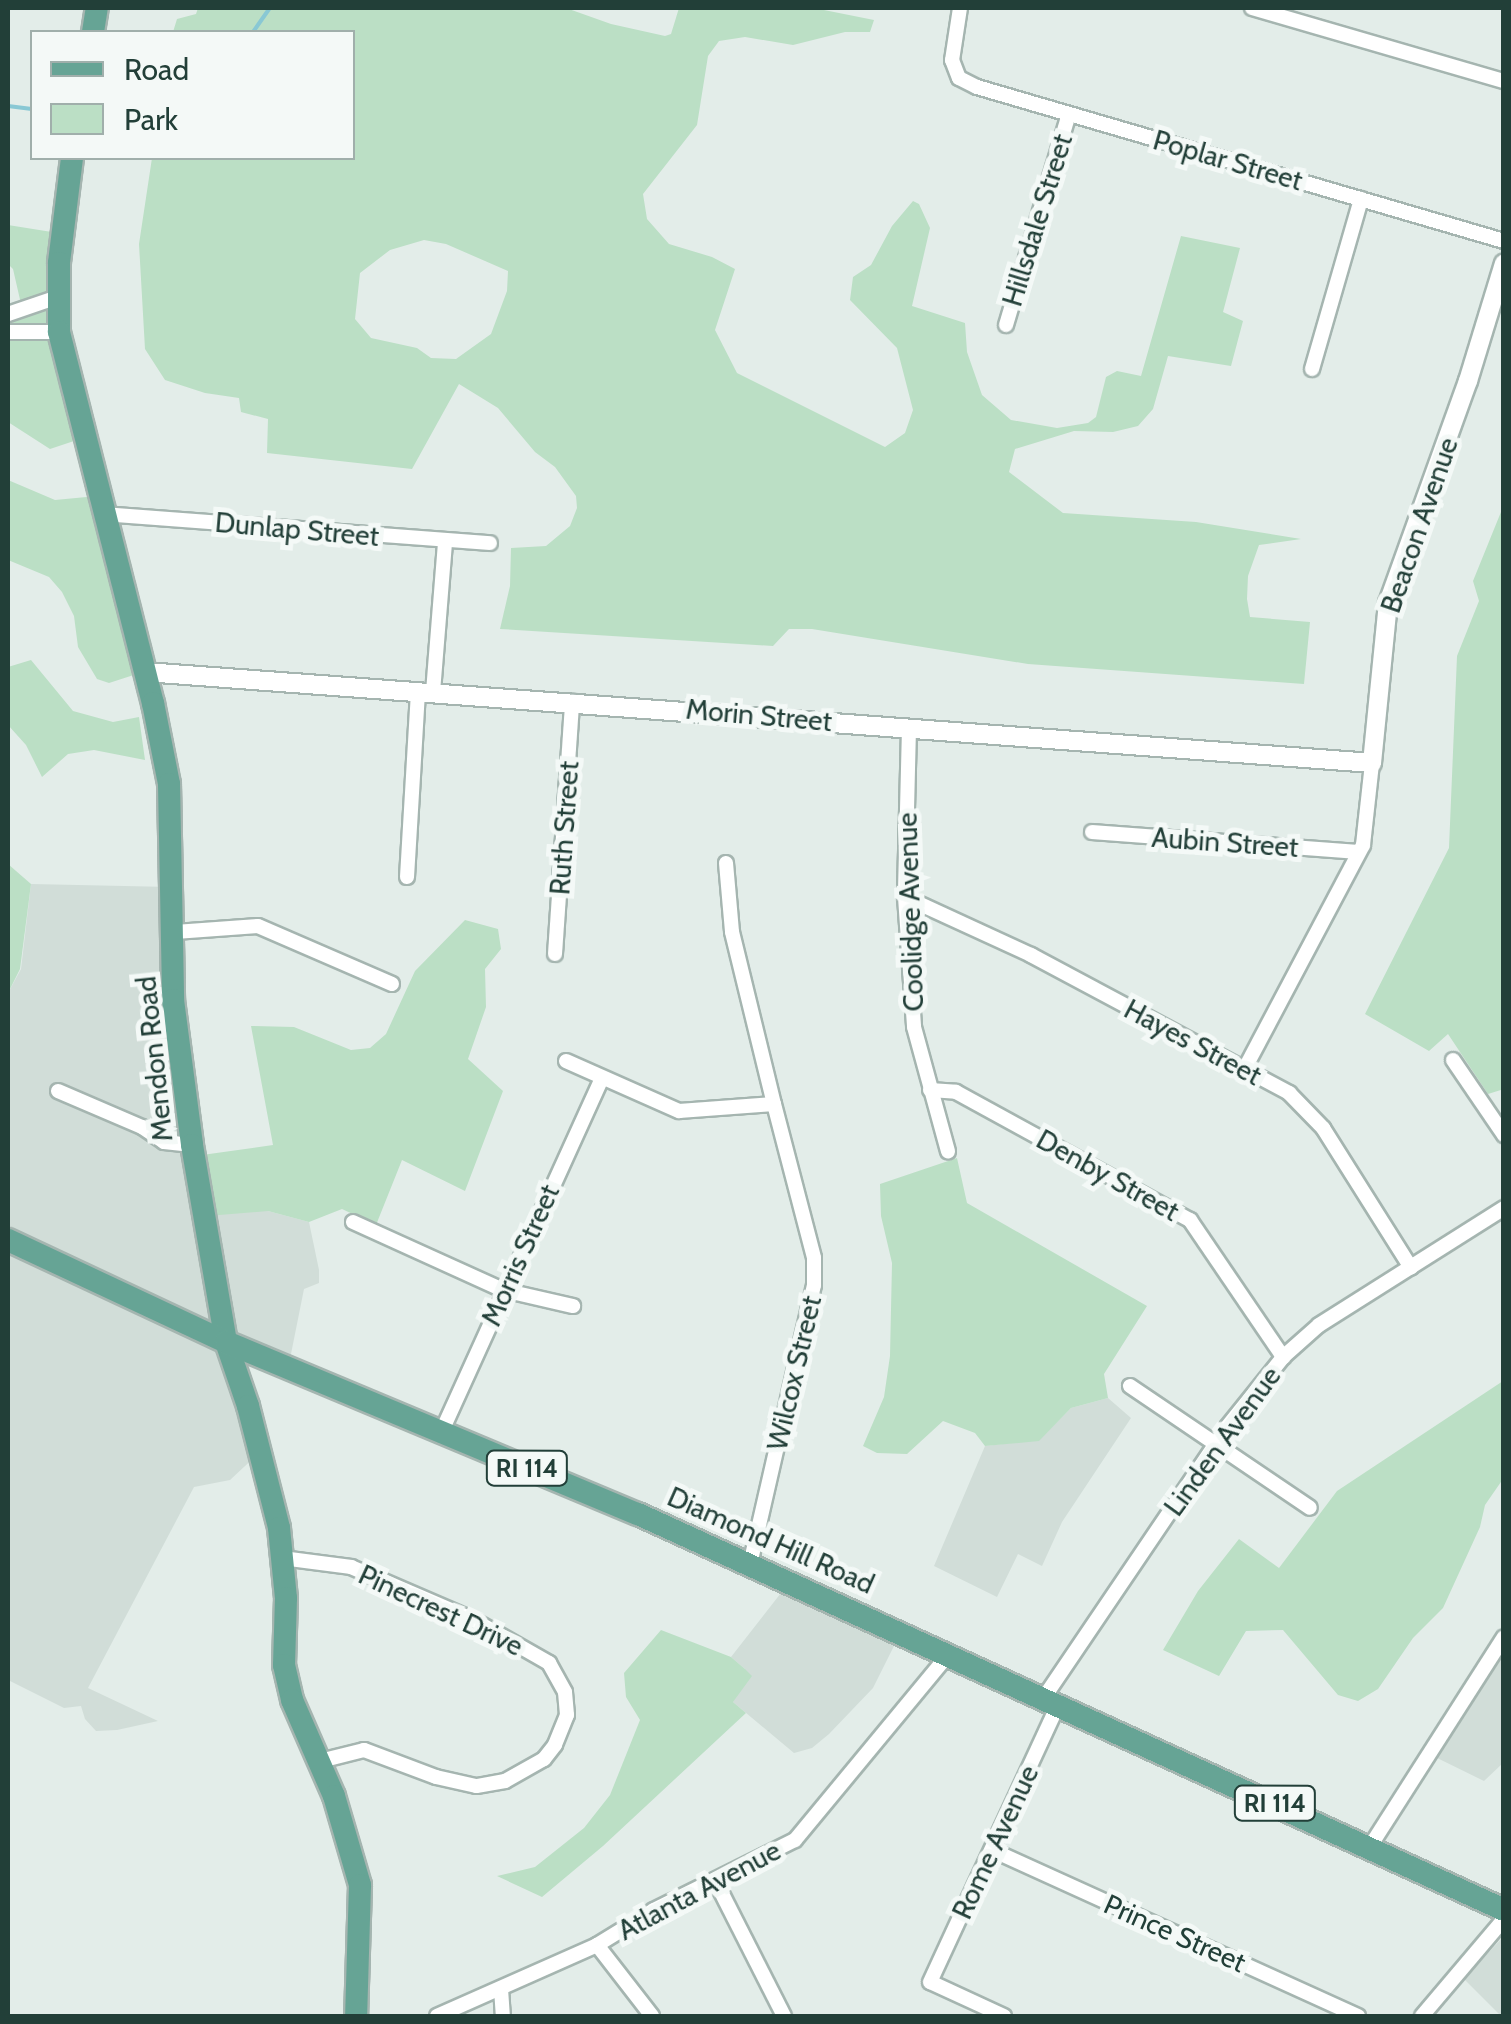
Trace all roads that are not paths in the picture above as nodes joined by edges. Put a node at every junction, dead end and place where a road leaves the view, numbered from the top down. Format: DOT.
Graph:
graph roads {
  1 [pos="960,8"];
  2 [pos="1252,8"];
  3 [pos="1504,82"];
  4 [pos="1068,114"];
  5 [pos="72,160"];
  6 [pos="1361,198"];
  7 [pos="1504,241"];
  8 [pos="1504,263"];
  9 [pos="58,296"];
  10 [pos="8,314"];
  11 [pos="1006,325"];
  12 [pos="8,332"];
  13 [pos="59,332"];
  14 [pos="1312,369"];
  15 [pos="103,514"];
  16 [pos="445,542"];
  17 [pos="490,543"];
  18 [pos="145,672"];
  19 [pos="426,691"];
  20 [pos="572,702"];
  21 [pos="909,728"];
  22 [pos="1372,763"];
  23 [pos="1092,832"];
  24 [pos="1358,852"];
  25 [pos="726,863"];
  26 [pos="407,877"];
  27 [pos="905,898"];
  28 [pos="174,932"];
  29 [pos="556,954"];
  30 [pos="392,984"];
  31 [pos="1453,1060"];
  32 [pos="566,1061"];
  33 [pos="1245,1068"];
  34 [pos="602,1078"];
  35 [pos="930,1090"];
  36 [pos="58,1091"];
  37 [pos="774,1104"];
  38 [pos="1504,1135"];
  39 [pos="192,1145"];
  40 [pos="948,1151"];
  41 [pos="1504,1208"];
  42 [pos="353,1222"];
  43 [pos="8,1240"];
  44 [pos="1411,1268"];
  45 [pos="503,1290"];
  46 [pos="573,1306"];
  47 [pos="226,1342"];
  48 [pos="1283,1357"];
  49 [pos="1130,1386"];
  50 [pos="441,1433"];
  51 [pos="1216,1443"];
  52 [pos="1310,1508"];
  53 [pos="282,1558"];
  54 [pos="750,1564"];
  55 [pos="1504,1637"];
  56 [pos="950,1654"];
  57 [pos="1052,1700"];
  58 [pos="316,1762"];
  59 [pos="1368,1848"];
  60 [pos="992,1850"];
  61 [pos="716,1882"];
  62 [pos="1504,1910"];
  63 [pos="1504,1920"];
  64 [pos="598,1945"];
  65 [pos="500,1988"];
  66 [pos="356,2016"];
  67 [pos="437,2016"];
  68 [pos="503,2016"];
  69 [pos="652,2016"];
  70 [pos="784,2016"];
  71 [pos="1004,2016"];
  72 [pos="1358,2016"];
  73 [pos="1422,2016"];
  1 -- 4 [label="street, Poplar Street"];
  2 -- 3 [label="street"];
  4 -- 6 [label="street, Poplar Street"];
  4 -- 11 [label="street, Hillsdale Street"];
  5 -- 9 [label="main road, Mendon Road"];
  6 -- 7 [label="street, Poplar Street"];
  6 -- 14 [label="street"];
  8 -- 22 [label="street, Beacon Avenue"];
  9 -- 10 [label="street"];
  9 -- 13 [label="main road, Mendon Road"];
  12 -- 13 [label="street"];
  13 -- 15 [label="main road, Mendon Road"];
  15 -- 16 [label="street, Dunlap Street"];
  15 -- 18 [label="main road, Mendon Road"];
  16 -- 17 [label="street, Dunlap Street"];
  16 -- 19 [label="street"];
  18 -- 19 [label="street, Morin Street"];
  18 -- 28 [label="main road, Mendon Road"];
  19 -- 20 [label="street, Morin Street"];
  19 -- 26 [label="street"];
  20 -- 21 [label="street, Morin Street"];
  20 -- 29 [label="street, Ruth Street"];
  21 -- 22 [label="street, Morin Street"];
  21 -- 27 [label="street, Coolidge Avenue"];
  22 -- 24 [label="street, Beacon Avenue"];
  23 -- 24 [label="street, Aubin Street"];
  24 -- 33 [label="street, Beacon Avenue"];
  25 -- 37 [label="street, Wilcox Street"];
  27 -- 33 [label="street, Hayes Street"];
  27 -- 35 [label="street, Coolidge Avenue"];
  28 -- 30 [label="street"];
  28 -- 39 [label="main road, Mendon Road"];
  31 -- 38 [label="street"];
  32 -- 34 [label="street"];
  33 -- 44 [label="street, Hayes Street"];
  34 -- 37 [label="street"];
  34 -- 45 [label="street, Morris Street"];
  35 -- 40 [label="street, Coolidge Avenue"];
  35 -- 48 [label="street, Denby Street"];
  36 -- 39 [label="street"];
  37 -- 54 [label="street, Wilcox Street"];
  39 -- 47 [label="main road, Mendon Road"];
  41 -- 44 [label="street, Linden Avenue"];
  42 -- 45 [label="street"];
  43 -- 47 [label="main road, Diamond Hill Road / RI 114"];
  44 -- 48 [label="street, Linden Avenue"];
  45 -- 46 [label="street"];
  45 -- 50 [label="street, Morris Street"];
  47 -- 50 [label="main road, Diamond Hill Road / RI 114"];
  47 -- 53 [label="main road, Mendon Road"];
  48 -- 51 [label="street, Linden Avenue"];
  49 -- 51 [label="street"];
  50 -- 54 [label="main road, Diamond Hill Road / RI 114"];
  51 -- 52 [label="street"];
  51 -- 57 [label="street, Linden Avenue"];
  53 -- 58 [label="main road, Mendon Road"];
  53 -- 58 [label="street, Pinecrest Drive"];
  54 -- 56 [label="main road, Diamond Hill Road / RI 114"];
  55 -- 59 [label="street"];
  56 -- 57 [label="main road, Diamond Hill Road / RI 114"];
  56 -- 61 [label="street, Atlanta Avenue"];
  57 -- 59 [label="main road, Diamond Hill Road / RI 114"];
  57 -- 60 [label="street, Rome Avenue"];
  58 -- 66 [label="main road, Mendon Road"];
  59 -- 62 [label="main road, Diamond Hill Road / RI 114"];
  60 -- 71 [label="street, Rome Avenue"];
  60 -- 72 [label="street, Prince Street"];
  61 -- 64 [label="street, Atlanta Avenue"];
  61 -- 70 [label="street"];
  63 -- 73 [label="street"];
  64 -- 65 [label="street, Atlanta Avenue"];
  64 -- 69 [label="street"];
  65 -- 67 [label="street, Atlanta Avenue"];
  65 -- 68 [label="street"];
}
